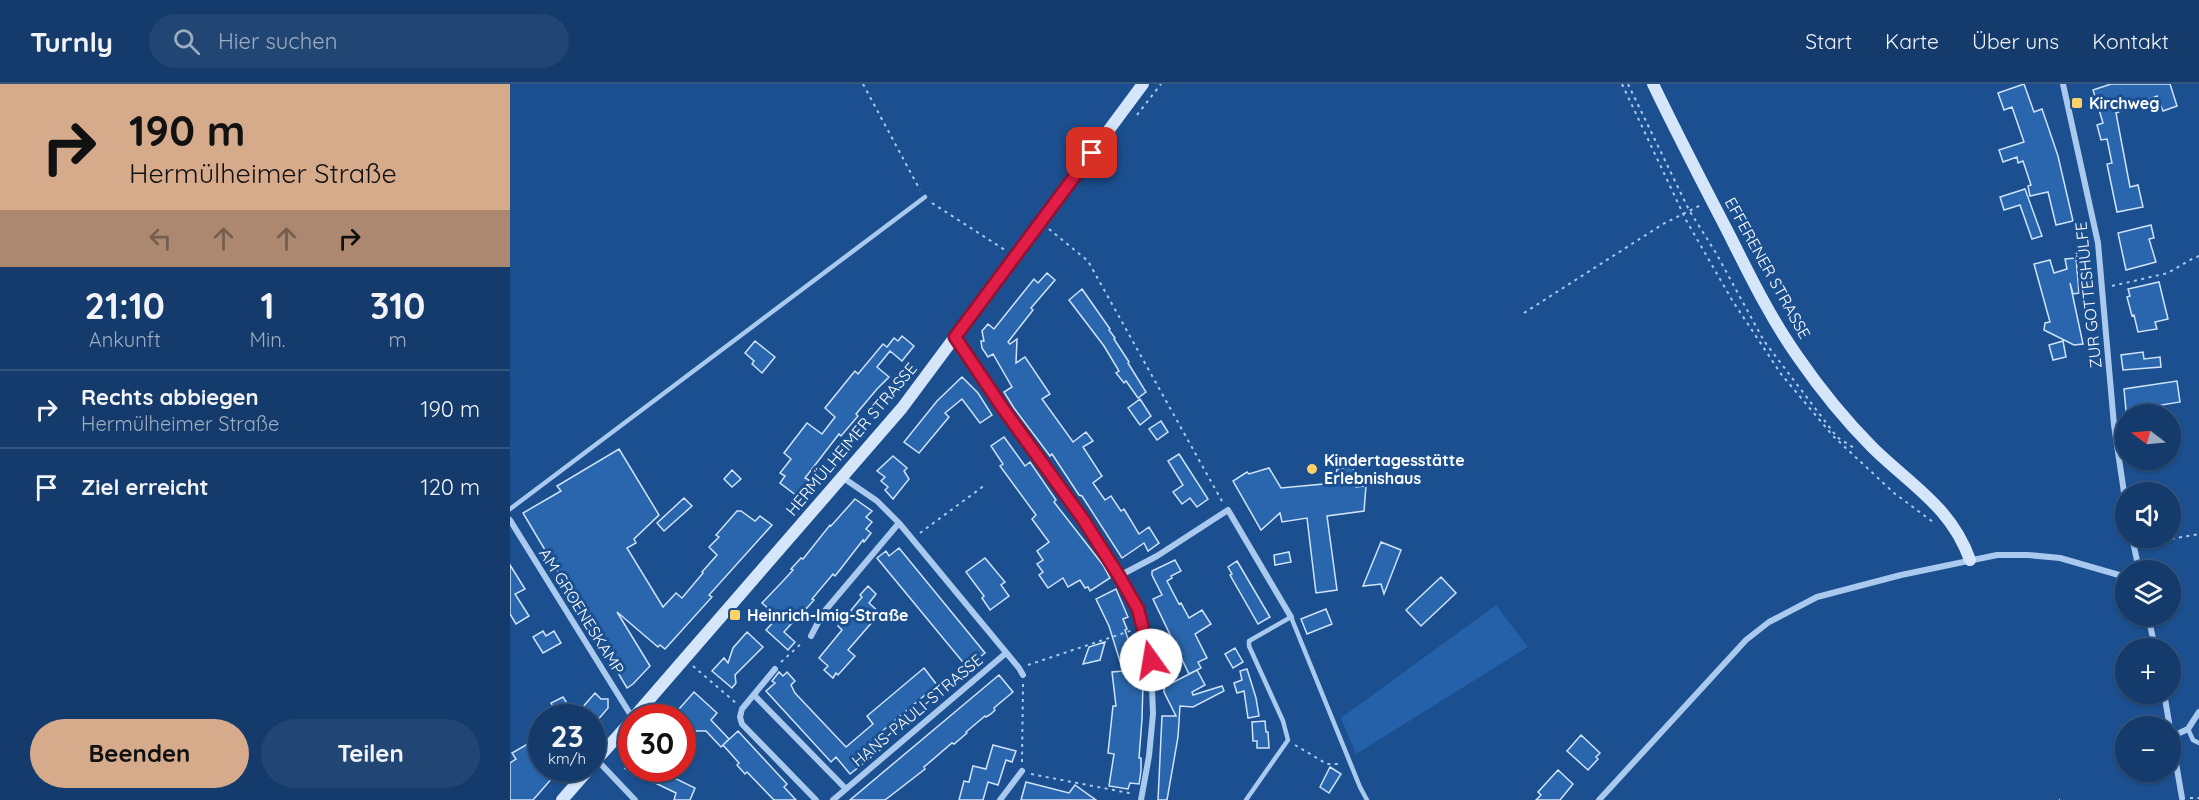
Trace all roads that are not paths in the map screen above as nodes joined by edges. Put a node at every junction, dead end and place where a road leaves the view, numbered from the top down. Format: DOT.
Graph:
graph roads {
  1 [pos="1143,84"];
  2 [pos="1653,84"];
  3 [pos="2063,84"];
  4 [pos="925,197"];
  5 [pos="955,337"];
  6 [pos="842,477"];
  7 [pos="2123,482"];
  8 [pos="510,509"];
  9 [pos="510,520"];
  10 [pos="899,523"];
  11 [pos="1970,560"];
  12 [pos="2115,574"];
  13 [pos="1119,576"];
  14 [pos="1291,617"];
  15 [pos="812,636"];
  16 [pos="1006,653"];
  17 [pos="775,669"];
  18 [pos="1023,675"];
  19 [pos="754,695"];
  20 [pos="624,704"];
  21 [pos="645,704"];
  22 [pos="2199,712"];
  23 [pos="2188,729"];
  24 [pos="2181,732"];
  25 [pos="618,735"];
  26 [pos="2199,743"];
  27 [pos="606,749"];
  28 [pos="1022,771"];
  29 [pos="606,775"];
  30 [pos="578,782"];
  31 [pos="2178,782"];
  32 [pos="846,789"];
  33 [pos="1141,797"];
  34 [pos="2180,799"];
  35 [pos="562,800"];
  36 [pos="635,800"];
  37 [pos="816,800"];
  38 [pos="833,800"];
  39 [pos="1000,800"];
  40 [pos="1246,800"];
  41 [pos="1367,800"];
  42 [pos="1599,800"];
  1 -- 5 [label="street, HERMÜLHEIMER STRASSE"];
  2 -- 11 [label="street, EFFERENER STRASSE"];
  3 -- 7 [label="street, ZUR GOTTESHÜLFE"];
  4 -- 8 [label="lane"];
  5 -- 6 [label="street, HERMÜLHEIMER STRASSE"];
  5 -- 13 [label="street"];
  6 -- 10 [label="street"];
  6 -- 21 [label="street, HERMÜLHEIMER STRASSE"];
  9 -- 20 [label="street, AM GROENESKAMP"];
  10 -- 15 [label="street"];
  10 -- 16 [label="street"];
  11 -- 12 [label="street"];
  11 -- 42 [label="street"];
  13 -- 14 [label="street"];
  13 -- 33 [label="street"];
  14 -- 40 [label="lane"];
  14 -- 41 [label="lane"];
  16 -- 18 [label="street"];
  16 -- 32 [label="street, HANS-PAULI-STRASSE"];
  17 -- 19 [label="street"];
  19 -- 32 [label="street, HANS-PAULI-STRASSE"];
  19 -- 37 [label="street"];
  22 -- 23 [label="street"];
  23 -- 24 [label="street"];
  23 -- 26 [label="lane"];
  25 -- 27 [label="street, HERMÜLHEIMER STRASSE"];
  28 -- 39 [label="street"];
  29 -- 36 [label="street"];
  30 -- 35 [label="street, HERMÜLHEIMER STRASSE"];
  31 -- 34 [label="street"];
  32 -- 38 [label="street, HANS-PAULI-STRASSE"];
}
